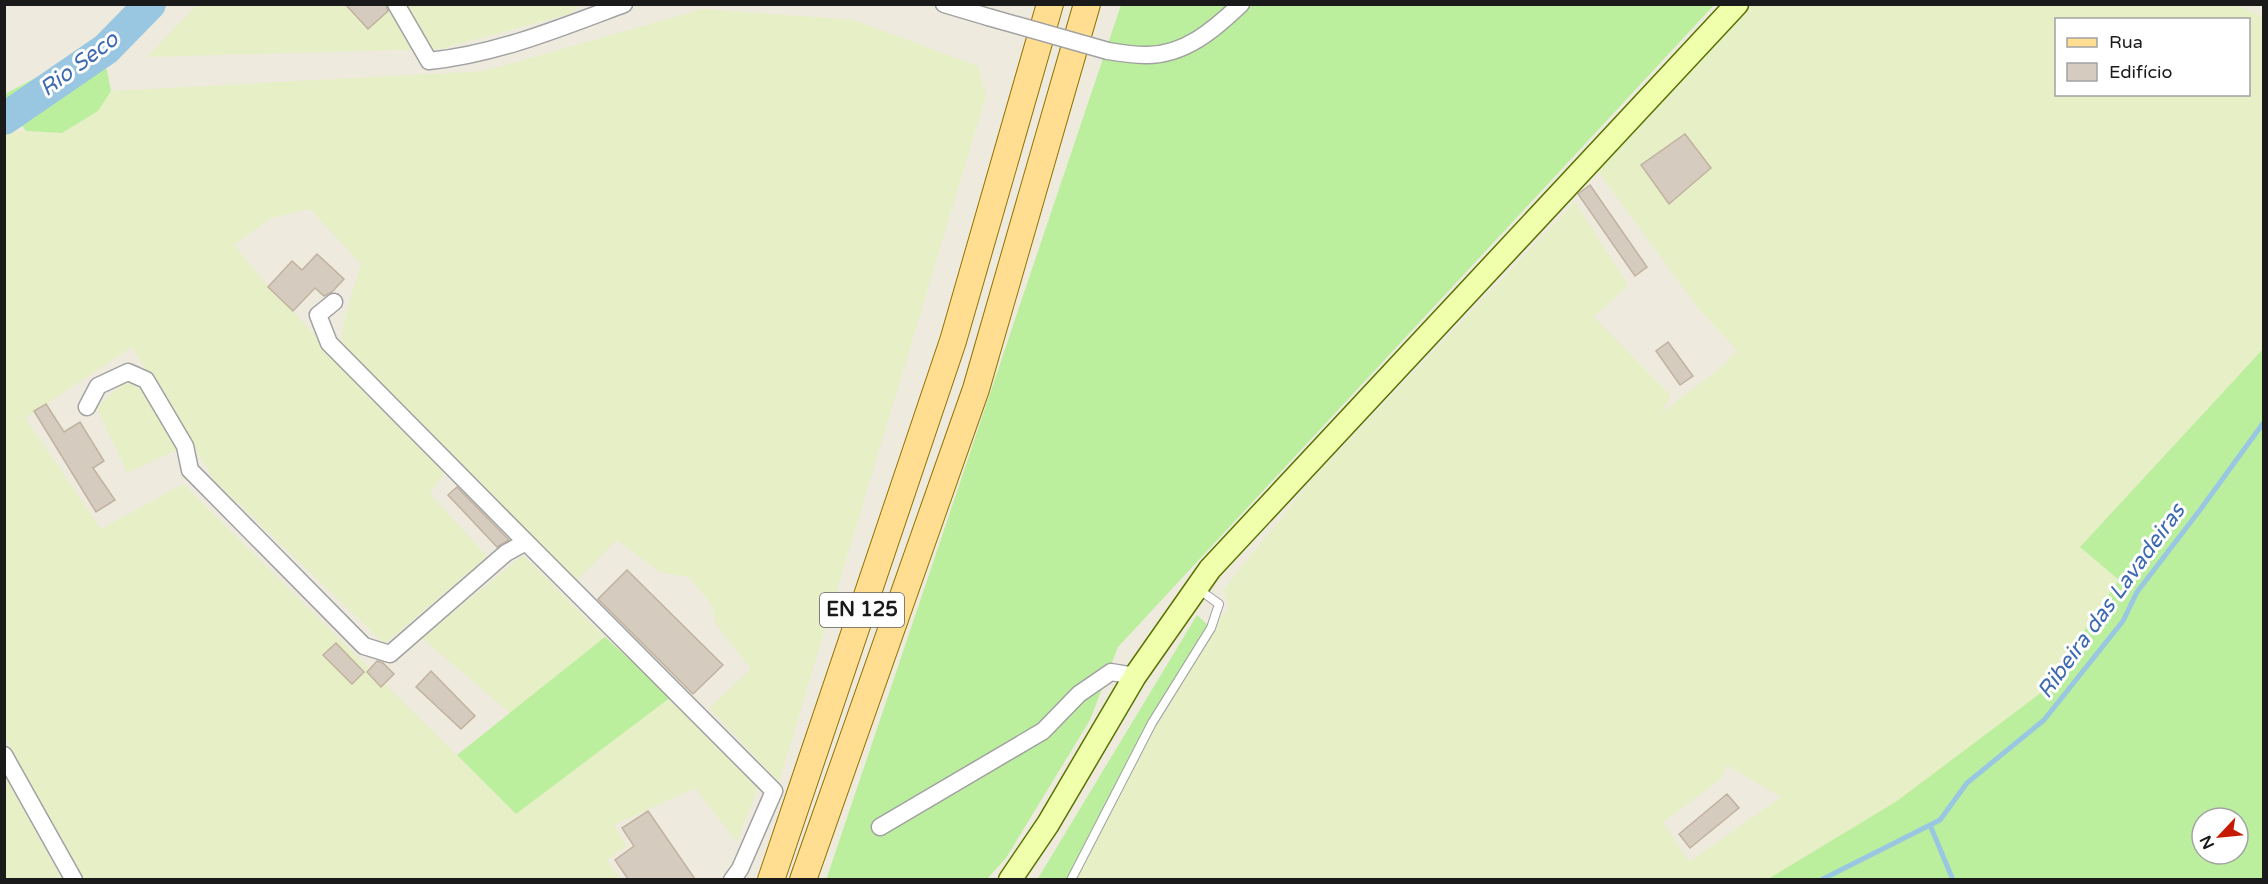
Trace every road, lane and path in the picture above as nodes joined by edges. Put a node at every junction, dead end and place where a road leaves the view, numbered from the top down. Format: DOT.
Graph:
graph roads {
  1 [pos="396,4"];
  2 [pos="624,4"];
  3 [pos="944,4"];
  4 [pos="1241,4"];
  5 [pos="1737,4"];
  6 [pos="1050,5"];
  7 [pos="604,8"];
  8 [pos="1087,10"];
  9 [pos="334,302"];
  10 [pos="87,407"];
  11 [pos="526,542"];
  12 [pos="1197,588"];
  13 [pos="1135,676"];
  14 [pos="4,755"];
  15 [pos="880,827"];
  16 [pos="74,879"];
  17 [pos="732,879"];
  18 [pos="771,879"];
  19 [pos="802,879"];
  20 [pos="1010,879"];
  21 [pos="1071,879"];
  1 -- 7 [label="street"];
  2 -- 7 [label="street"];
  3 -- 4 [label="street, bridge"];
  5 -- 12 [label="street"];
  6 -- 18 [label="main road, EN 125"];
  8 -- 19 [label="main road, EN 125"];
  9 -- 11 [label="street"];
  10 -- 11 [label="street"];
  11 -- 17 [label="street"];
  12 -- 13 [label="street"];
  12 -- 21 [label="lane"];
  13 -- 15 [label="street"];
  13 -- 20 [label="street"];
  14 -- 16 [label="street"];
}
